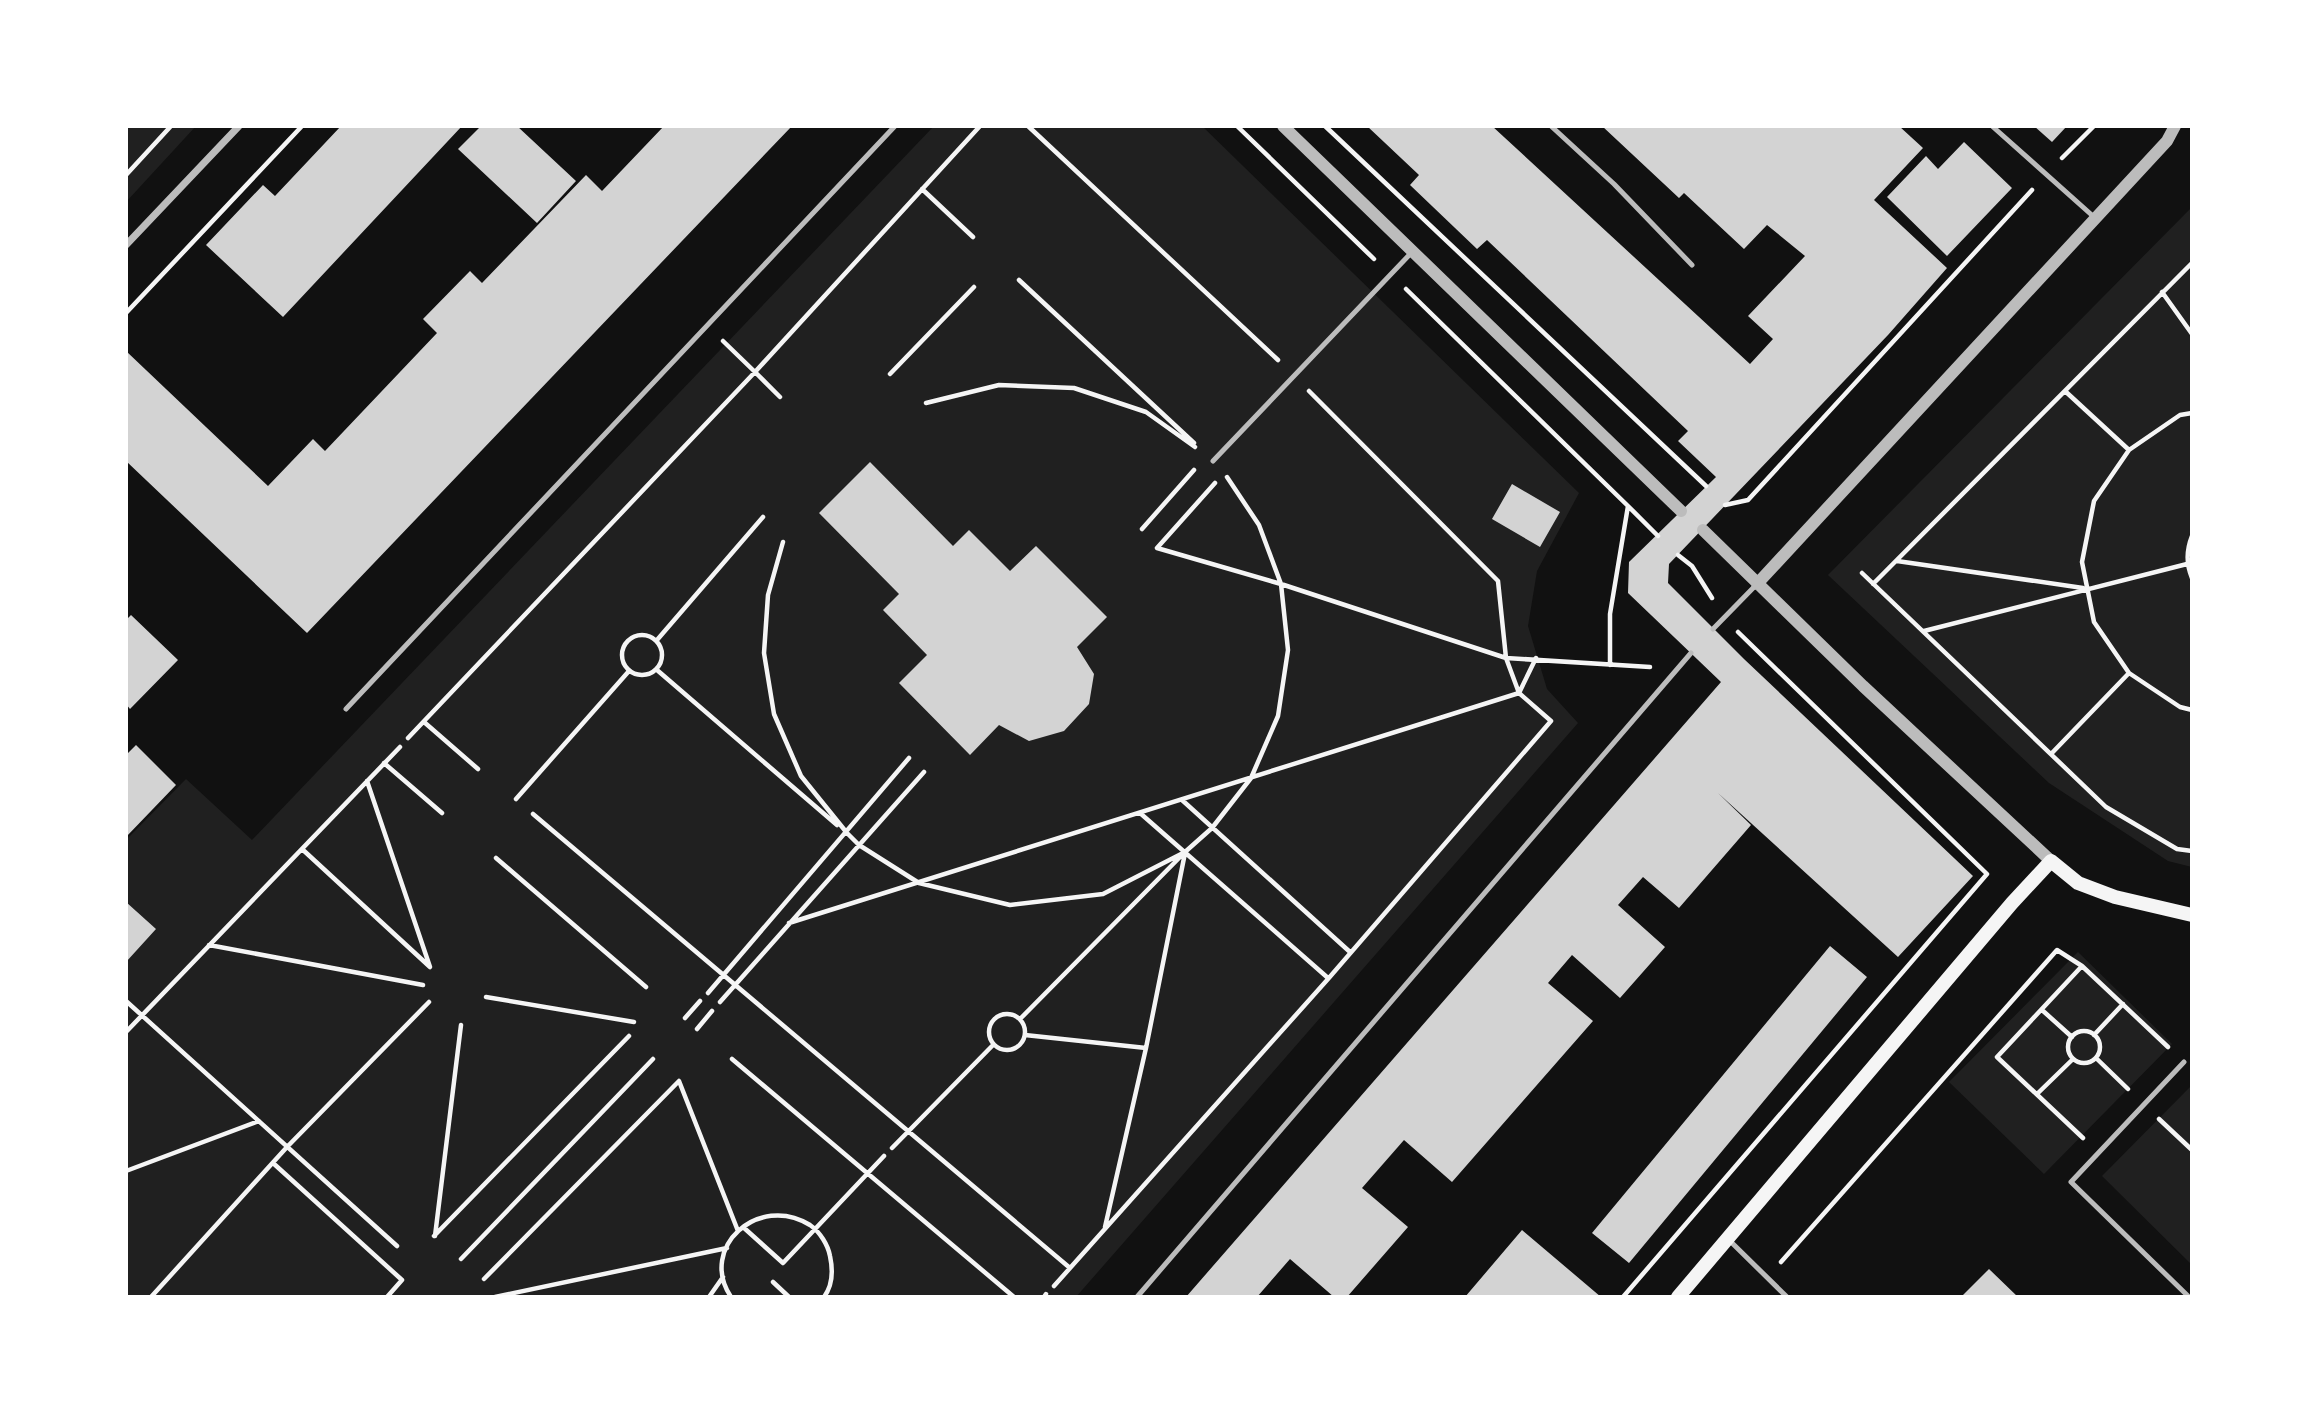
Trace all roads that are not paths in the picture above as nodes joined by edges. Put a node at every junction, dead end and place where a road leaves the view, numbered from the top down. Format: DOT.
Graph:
graph roads {
  1 [pos="239,126"];
  2 [pos="895,126"];
  3 [pos="1283,126"];
  4 [pos="1551,126"];
  5 [pos="1992,126"];
  6 [pos="2175,126"];
  7 [pos="2096,218"];
  8 [pos="126,245"];
  9 [pos="1413,251"];
  10 [pos="1692,265"];
  11 [pos="1213,461"];
  12 [pos="1681,512"];
  13 [pos="1703,530"];
  14 [pos="1757,584"];
  15 [pos="1713,629"];
  16 [pos="1690,653"];
  17 [pos="346,709"];
  18 [pos="2051,861"];
  19 [pos="2192,915"];
  20 [pos="2184,1062"];
  21 [pos="1728,1238"];
  22 [pos="1137,1297"];
  23 [pos="1678,1297"];
  24 [pos="1787,1297"];
  25 [pos="2189,1297"];
  1 -- 8 [label="street"];
  2 -- 17 [label="lane"];
  3 -- 9 [label="street"];
  4 -- 10 [label="lane"];
  5 -- 7 [label="lane"];
  6 -- 7 [label="street"];
  7 -- 14 [label="street"];
  9 -- 11 [label="lane"];
  9 -- 12 [label="street"];
  13 -- 14 [label="street"];
  14 -- 15 [label="lane"];
  14 -- 18 [label="street"];
  16 -- 22 [label="lane"];
  18 -- 19 [label="main road"];
  18 -- 21 [label="main road"];
  20 -- 25 [label="lane"];
  21 -- 23 [label="main road"];
  21 -- 24 [label="lane"];
}
